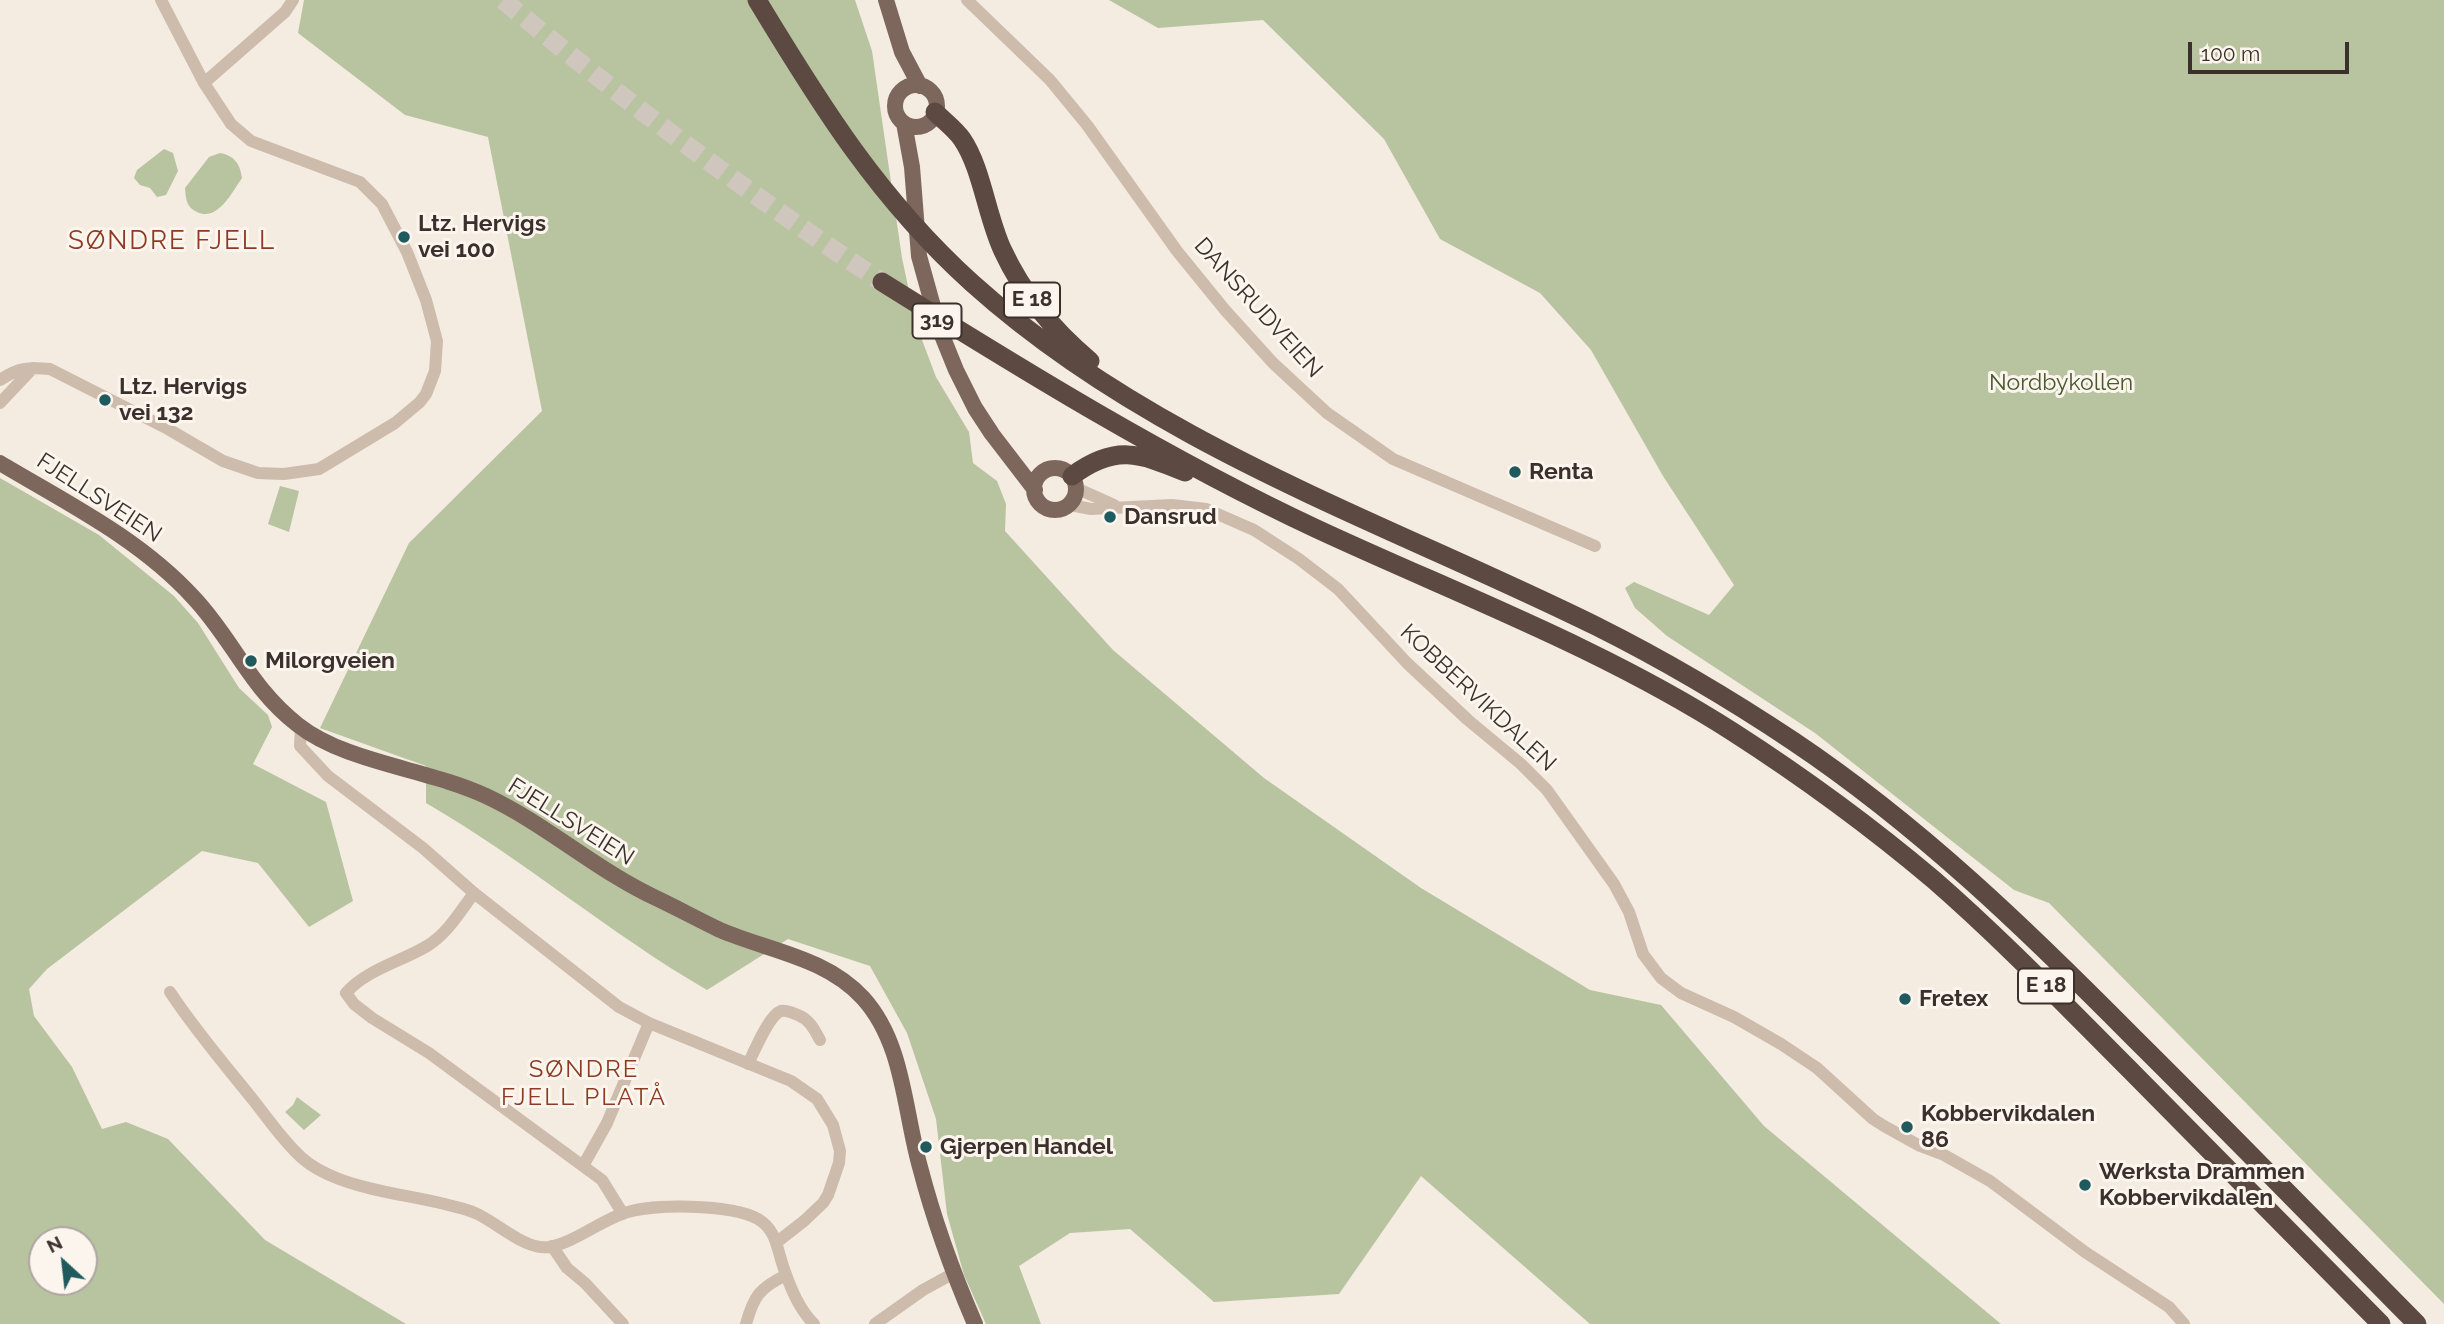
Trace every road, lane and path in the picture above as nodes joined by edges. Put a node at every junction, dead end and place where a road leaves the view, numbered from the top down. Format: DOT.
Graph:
graph roads {
  1 [pos="161,0"];
  2 [pos="293,0"];
  3 [pos="757,0"];
  4 [pos="886,0"];
  5 [pos="967,0"];
  6 [pos="204,83"];
  7 [pos="912,87"];
  8 [pos="928,119"];
  9 [pos="904,122"];
  10 [pos="912,167"];
  11 [pos="882,282"];
  12 [pos="33,368"];
  13 [pos="0,380"];
  14 [pos="0,403"];
  15 [pos="1195,438"];
  16 [pos="1012,458"];
  17 [pos="0,463"];
  18 [pos="1045,471"];
  19 [pos="1074,482"];
  20 [pos="1035,490"];
  21 [pos="1070,505"];
  22 [pos="1117,506"];
  23 [pos="1314,527"];
  24 [pos="1595,546"];
  25 [pos="302,728"];
  26 [pos="474,893"];
  27 [pos="170,992"];
  28 [pos="649,1023"];
  29 [pos="820,1040"];
  30 [pos="748,1064"];
  31 [pos="583,1166"];
  32 [pos="622,1213"];
  33 [pos="777,1242"];
  34 [pos="552,1246"];
  35 [pos="954,1273"];
  36 [pos="786,1275"];
  37 [pos="623,1324"];
  38 [pos="746,1324"];
  39 [pos="814,1324"];
  40 [pos="875,1324"];
  41 [pos="975,1324"];
  42 [pos="2184,1324"];
  43 [pos="2381,1324"];
  44 [pos="2417,1324"];
  1 -- 6 [label="street"];
  2 -- 6 [label="street"];
  3 -- 15 [label="highway, E 18"];
  4 -- 7 [label="main road, 319"];
  5 -- 24 [label="street, DANSRUDVEIEN"];
  6 -- 12 [label="street"];
  7 -- 8 [label="main road, 319"];
  7 -- 9 [label="main road, 319"];
  8 -- 9 [label="main road"];
  8 -- 10 [label="main road, 319"];
  8 -- 15 [label="highway, E 18"];
  9 -- 10 [label="main road, 319"];
  10 -- 16 [label="main road, 319"];
  11 -- 23 [label="highway, E 18"];
  12 -- 13 [label="street"];
  12 -- 14 [label="street"];
  15 -- 44 [label="highway, E 18"];
  16 -- 18 [label="main road, 319"];
  16 -- 20 [label="main road, 319"];
  17 -- 25 [label="main road, FJELLSVEIEN"];
  18 -- 19 [label="main road, 319"];
  18 -- 20 [label="main road"];
  19 -- 21 [label="main road"];
  19 -- 22 [label="street, KOBBERVIKDALEN"];
  19 -- 23 [label="highway, E 18"];
  20 -- 21 [label="main road, 319"];
  21 -- 22 [label="street, KOBBERVIKDALEN"];
  22 -- 42 [label="street, KOBBERVIKDALEN"];
  23 -- 43 [label="highway, E 18"];
  25 -- 26 [label="street"];
  25 -- 35 [label="main road, FJELLSVEIEN"];
  26 -- 28 [label="street"];
  26 -- 31 [label="street"];
  27 -- 34 [label="street"];
  28 -- 30 [label="street"];
  28 -- 31 [label="street"];
  29 -- 30 [label="street"];
  30 -- 33 [label="street"];
  31 -- 32 [label="street"];
  32 -- 33 [label="street"];
  32 -- 34 [label="street"];
  33 -- 36 [label="street"];
  34 -- 37 [label="street"];
  35 -- 40 [label="street"];
  35 -- 41 [label="main road, FJELLSVEIEN"];
  36 -- 38 [label="street"];
  36 -- 39 [label="street"];
}
